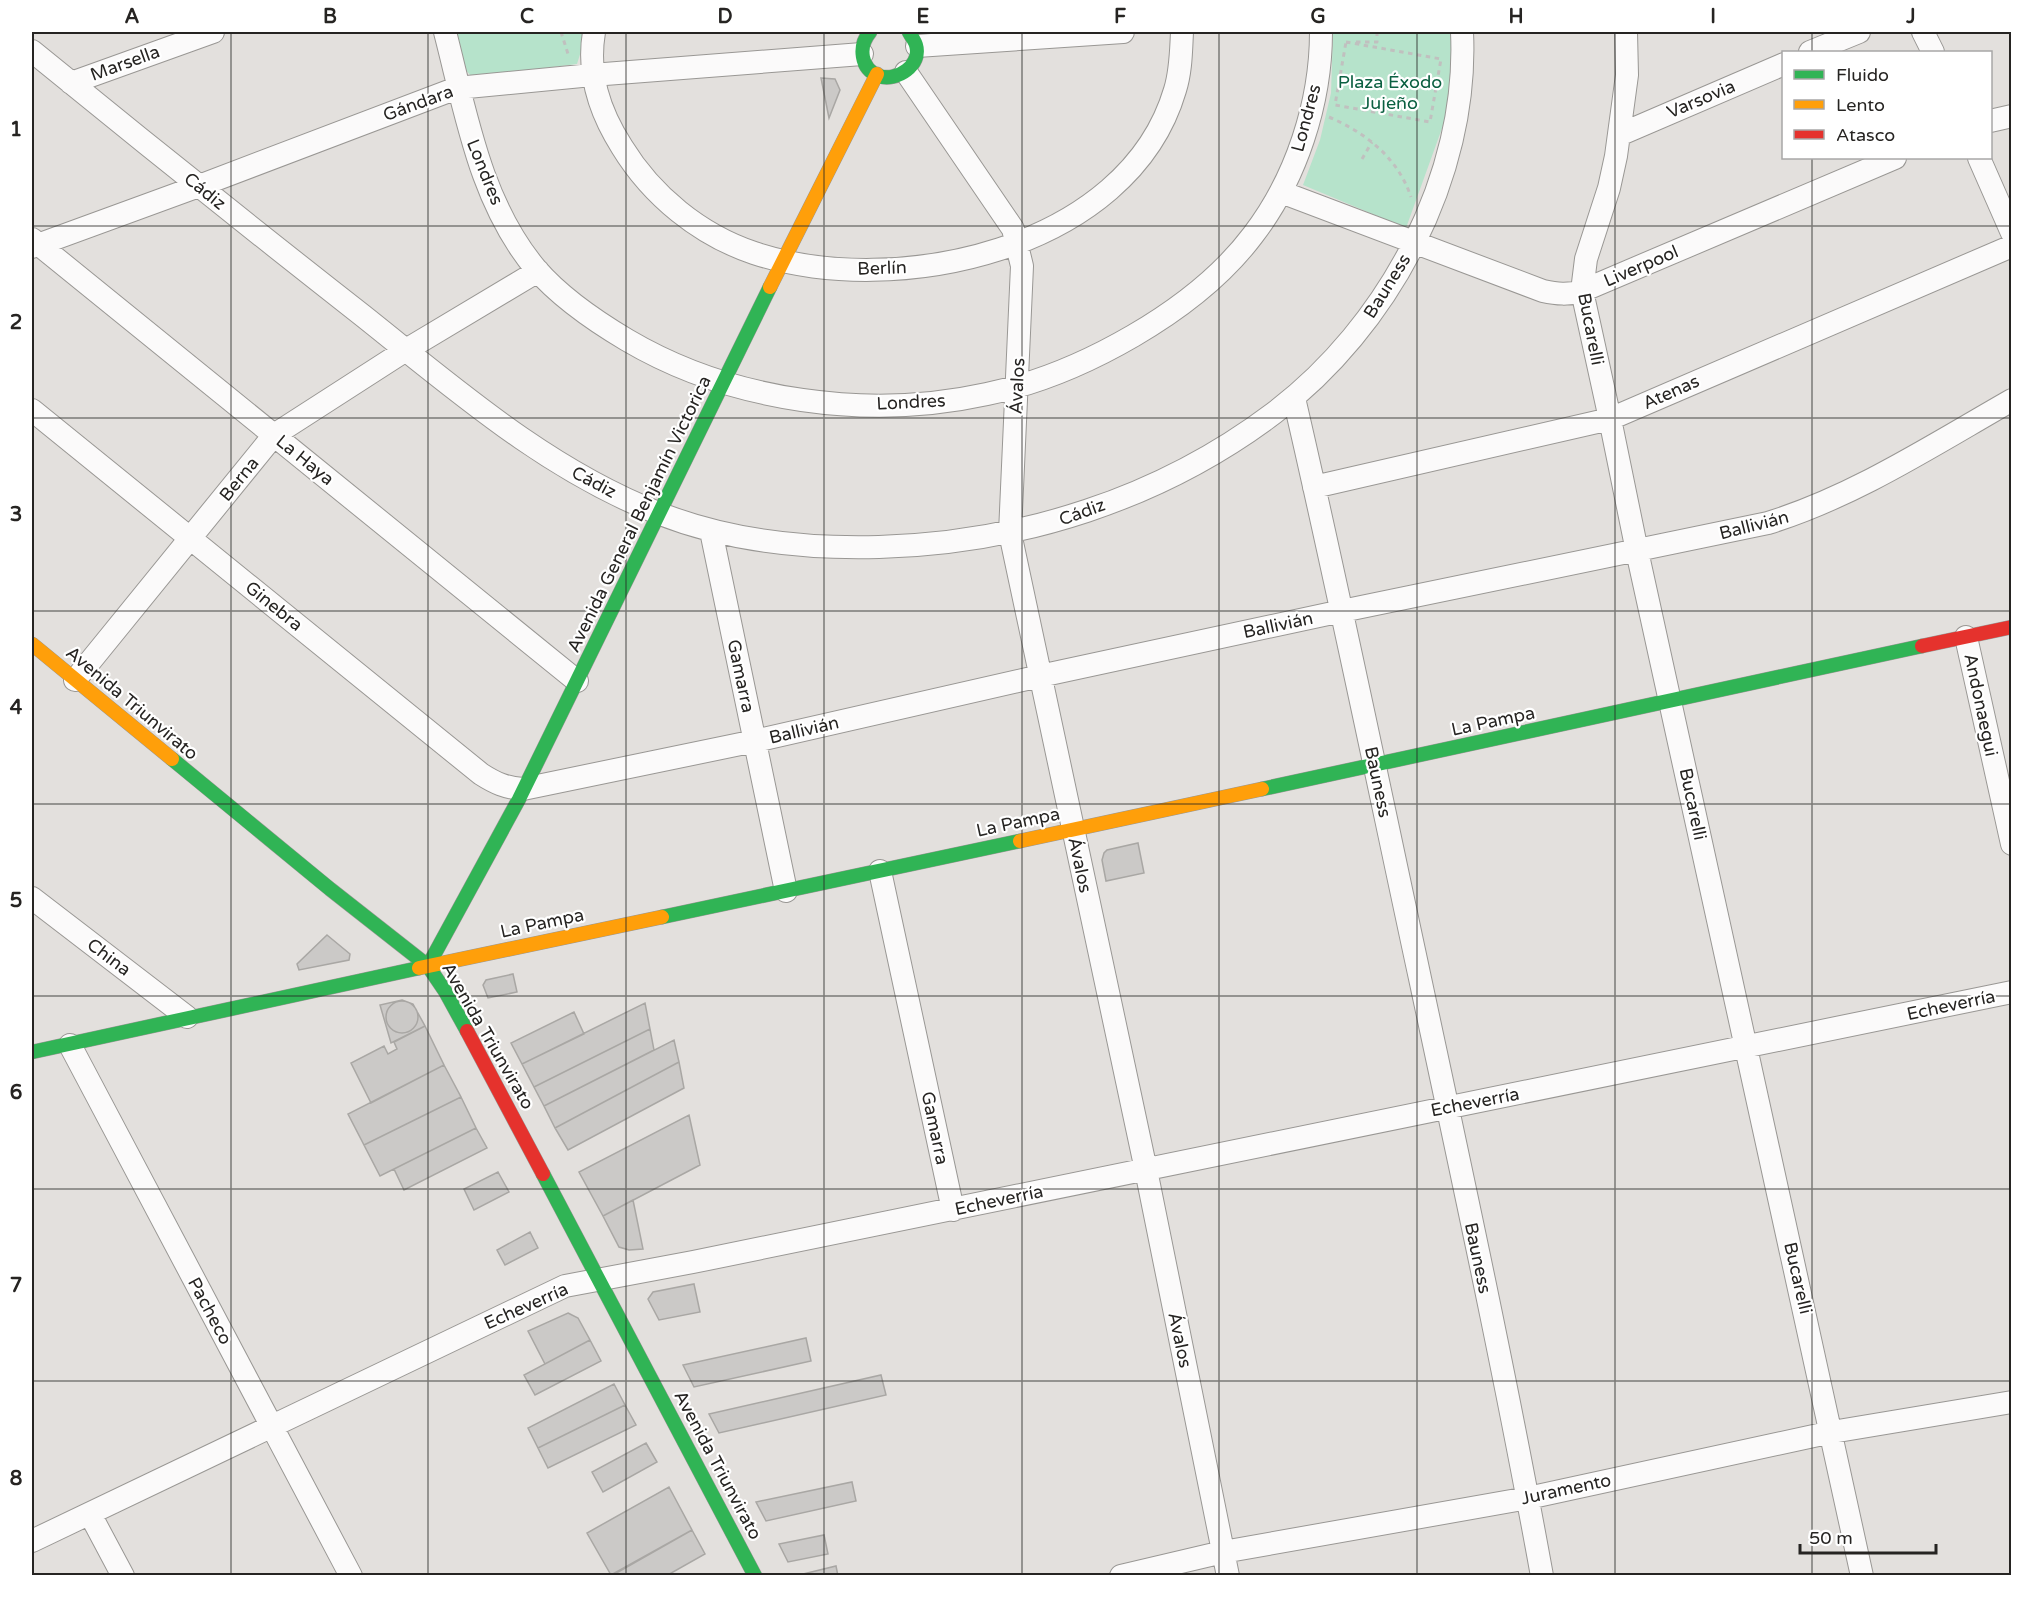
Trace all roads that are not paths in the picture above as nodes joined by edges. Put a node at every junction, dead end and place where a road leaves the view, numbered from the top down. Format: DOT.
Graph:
graph roads {
  1 [pos="213,32"];
  2 [pos="445,32"];
  3 [pos="594,32"];
  4 [pos="870,32"];
  5 [pos="1123,32"];
  6 [pos="1182,32"];
  7 [pos="1321,32"];
  8 [pos="1462,32"];
  9 [pos="1626,32"];
  10 [pos="1859,32"];
  11 [pos="1923,32"];
  12 [pos="913,39"];
  13 [pos="32,51"];
  14 [pos="1812,51"];
  15 [pos="1932,51"];
  16 [pos="862,54"];
  17 [pos="1782,65"];
  18 [pos="906,72"];
  19 [pos="877,75"];
  20 [pos="583,76"];
  21 [pos="71,83"];
  22 [pos="457,88"];
  23 [pos="2012,116"];
  24 [pos="1992,121"];
  25 [pos="1619,135"];
  26 [pos="1893,159"];
  27 [pos="1979,159"];
  28 [pos="199,186"];
  29 [pos="1281,192"];
  30 [pos="2012,233"];
  31 [pos="1018,243"];
  32 [pos="1414,243"];
  33 [pos="34,244"];
  34 [pos="2012,246"];
  35 [pos="784,261"];
  36 [pos="538,271"];
  37 [pos="1582,291"];
  38 [pos="406,350"];
  39 [pos="723,383"];
  40 [pos="1017,386"];
  41 [pos="1294,398"];
  42 [pos="2012,400"];
  43 [pos="32,410"];
  44 [pos="1610,419"];
  45 [pos="274,435"];
  46 [pos="1314,487"];
  47 [pos="658,513"];
  48 [pos="711,531"];
  49 [pos="1010,533"];
  50 [pos="191,538"];
  51 [pos="1637,550"];
  52 [pos="1342,611"];
  53 [pos="2012,627"];
  54 [pos="1966,637"];
  55 [pos="32,644"];
  56 [pos="1040,676"];
  57 [pos="75,680"];
  58 [pos="577,681"];
  59 [pos="1671,701"];
  60 [pos="755,741"];
  61 [pos="1374,765"];
  62 [pos="523,789"];
  63 [pos="1072,828"];
  64 [pos="2012,844"];
  65 [pos="880,871"];
  66 [pos="786,891"];
  67 [pos="32,898"];
  68 [pos="428,966"];
  69 [pos="2012,992"];
  70 [pos="187,1017"];
  71 [pos="70,1045"];
  72 [pos="1747,1048"];
  73 [pos="32,1052"];
  74 [pos="1447,1108"];
  75 [pos="1146,1170"];
  76 [pos="953,1210"];
  77 [pos="600,1280"];
  78 [pos="2012,1402"];
  79 [pos="271,1427"];
  80 [pos="1832,1432"];
  81 [pos="1528,1498"];
  82 [pos="90,1514"];
  83 [pos="32,1541"];
  84 [pos="1223,1552"];
  85 [pos="123,1575"];
  86 [pos="351,1575"];
  87 [pos="755,1575"];
  88 [pos="1121,1575"];
  89 [pos="1228,1575"];
  90 [pos="1542,1575"];
  91 [pos="1863,1575"];
  1 -- 21 [label="street, Marsella"];
  2 -- 22 [label="street"];
  3 -- 20 [label="street, Berlín"];
  4 -- 16 [label="street"];
  5 -- 12 [label="street"];
  6 -- 31 [label="street, Berlín"];
  7 -- 29 [label="street, Londres"];
  8 -- 32 [label="street, Bauness"];
  9 -- 25 [label="street, Bucarelli"];
  10 -- 14 [label="street"];
  11 -- 15 [label="street"];
  12 -- 18 [label="street"];
  13 -- 21 [label="street, Cádiz"];
  16 -- 19 [label="street"];
  16 -- 20 [label="street, Gándara"];
  17 -- 25 [label="street, Varsovia"];
  18 -- 19 [label="street"];
  18 -- 31 [label="street, Ávalos"];
  19 -- 35 [label="street, Avenida General Benjamín Victorica"];
  20 -- 22 [label="street, Gándara"];
  20 -- 35 [label="street, Berlín"];
  21 -- 28 [label="street, Cádiz"];
  22 -- 28 [label="street, Gándara"];
  22 -- 36 [label="street, Londres"];
  23 -- 24 [label="street"];
  25 -- 37 [label="street, Bucarelli"];
  26 -- 37 [label="street, Liverpool"];
  27 -- 30 [label="street"];
  28 -- 33 [label="street, Gándara"];
  28 -- 38 [label="street, Cádiz"];
  29 -- 32 [label="street, Liverpool"];
  29 -- 40 [label="street, Londres"];
  31 -- 35 [label="street, Berlín"];
  31 -- 40 [label="street, Ávalos"];
  32 -- 37 [label="street, Liverpool"];
  32 -- 41 [label="street, Bauness"];
  33 -- 45 [label="street, La Haya"];
  34 -- 44 [label="street, Atenas"];
  35 -- 39 [label="street, Avenida General Benjamín Victorica"];
  36 -- 38 [label="street, Berna"];
  36 -- 39 [label="street, Londres"];
  37 -- 44 [label="street, Bucarelli"];
  38 -- 45 [label="street, Berna"];
  38 -- 47 [label="street, Cádiz"];
  39 -- 40 [label="street, Londres"];
  39 -- 47 [label="street, Avenida General Benjamín Victorica"];
  40 -- 49 [label="street, Ávalos"];
  41 -- 46 [label="street, Bauness"];
  41 -- 49 [label="street, Cádiz"];
  42 -- 51 [label="street, Ballivián"];
  43 -- 50 [label="street, Ginebra"];
  44 -- 46 [label="street, Atenas"];
  44 -- 51 [label="street, Bucarelli"];
  45 -- 50 [label="street, Berna"];
  45 -- 58 [label="street, La Haya"];
  46 -- 52 [label="street, Bauness"];
  47 -- 48 [label="street, Cádiz"];
  47 -- 58 [label="street, Avenida General Benjamín Victorica"];
  48 -- 49 [label="street, Cádiz"];
  48 -- 60 [label="street, Gamarra"];
  49 -- 56 [label="street, Ávalos"];
  50 -- 57 [label="street, Berna"];
  50 -- 62 [label="street, Ginebra"];
  51 -- 52 [label="street, Ballivián"];
  51 -- 59 [label="street, Bucarelli"];
  52 -- 56 [label="street, Ballivián"];
  52 -- 61 [label="street, Bauness"];
  53 -- 54 [label="street, La Pampa"];
  54 -- 59 [label="street, La Pampa"];
  54 -- 64 [label="street, Andonaegui"];
  55 -- 57 [label="street, Avenida Triunvirato"];
  56 -- 60 [label="street, Ballivián"];
  56 -- 63 [label="street, Ávalos"];
  57 -- 68 [label="street, Avenida Triunvirato"];
  58 -- 62 [label="street, Avenida General Benjamín Victorica"];
  59 -- 61 [label="street, La Pampa"];
  59 -- 72 [label="street, Bucarelli"];
  60 -- 62 [label="street, Ballivián"];
  60 -- 66 [label="street, Gamarra"];
  61 -- 63 [label="street, La Pampa"];
  61 -- 74 [label="street, Bauness"];
  62 -- 68 [label="street, Avenida General Benjamín Victorica"];
  63 -- 65 [label="street, La Pampa"];
  63 -- 75 [label="street, Ávalos"];
  65 -- 66 [label="street, La Pampa"];
  65 -- 76 [label="street, Gamarra"];
  66 -- 68 [label="street, La Pampa"];
  67 -- 70 [label="street, China"];
  68 -- 70 [label="street, La Pampa"];
  68 -- 77 [label="street, Avenida Triunvirato"];
  69 -- 72 [label="street, Echeverría"];
  70 -- 71 [label="street, La Pampa"];
  71 -- 73 [label="street, La Pampa"];
  71 -- 79 [label="street, Pacheco"];
  72 -- 74 [label="street, Echeverría"];
  72 -- 80 [label="street, Bucarelli"];
  74 -- 75 [label="street, Echeverría"];
  74 -- 81 [label="street, Bauness"];
  75 -- 76 [label="street, Echeverría"];
  75 -- 84 [label="street, Ávalos"];
  76 -- 77 [label="street, Echeverría"];
  77 -- 79 [label="street, Echeverría"];
  77 -- 87 [label="street, Avenida Triunvirato"];
  78 -- 80 [label="street, Juramento"];
  79 -- 82 [label="street, Echeverría"];
  79 -- 86 [label="street, Pacheco"];
  80 -- 81 [label="street, Juramento"];
  80 -- 91 [label="street, Bucarelli"];
  81 -- 84 [label="street, Juramento"];
  81 -- 90 [label="street, Bauness"];
  82 -- 83 [label="street, Echeverría"];
  82 -- 85 [label="street"];
  84 -- 88 [label="street, Juramento"];
  84 -- 89 [label="street, Ávalos"];
}
